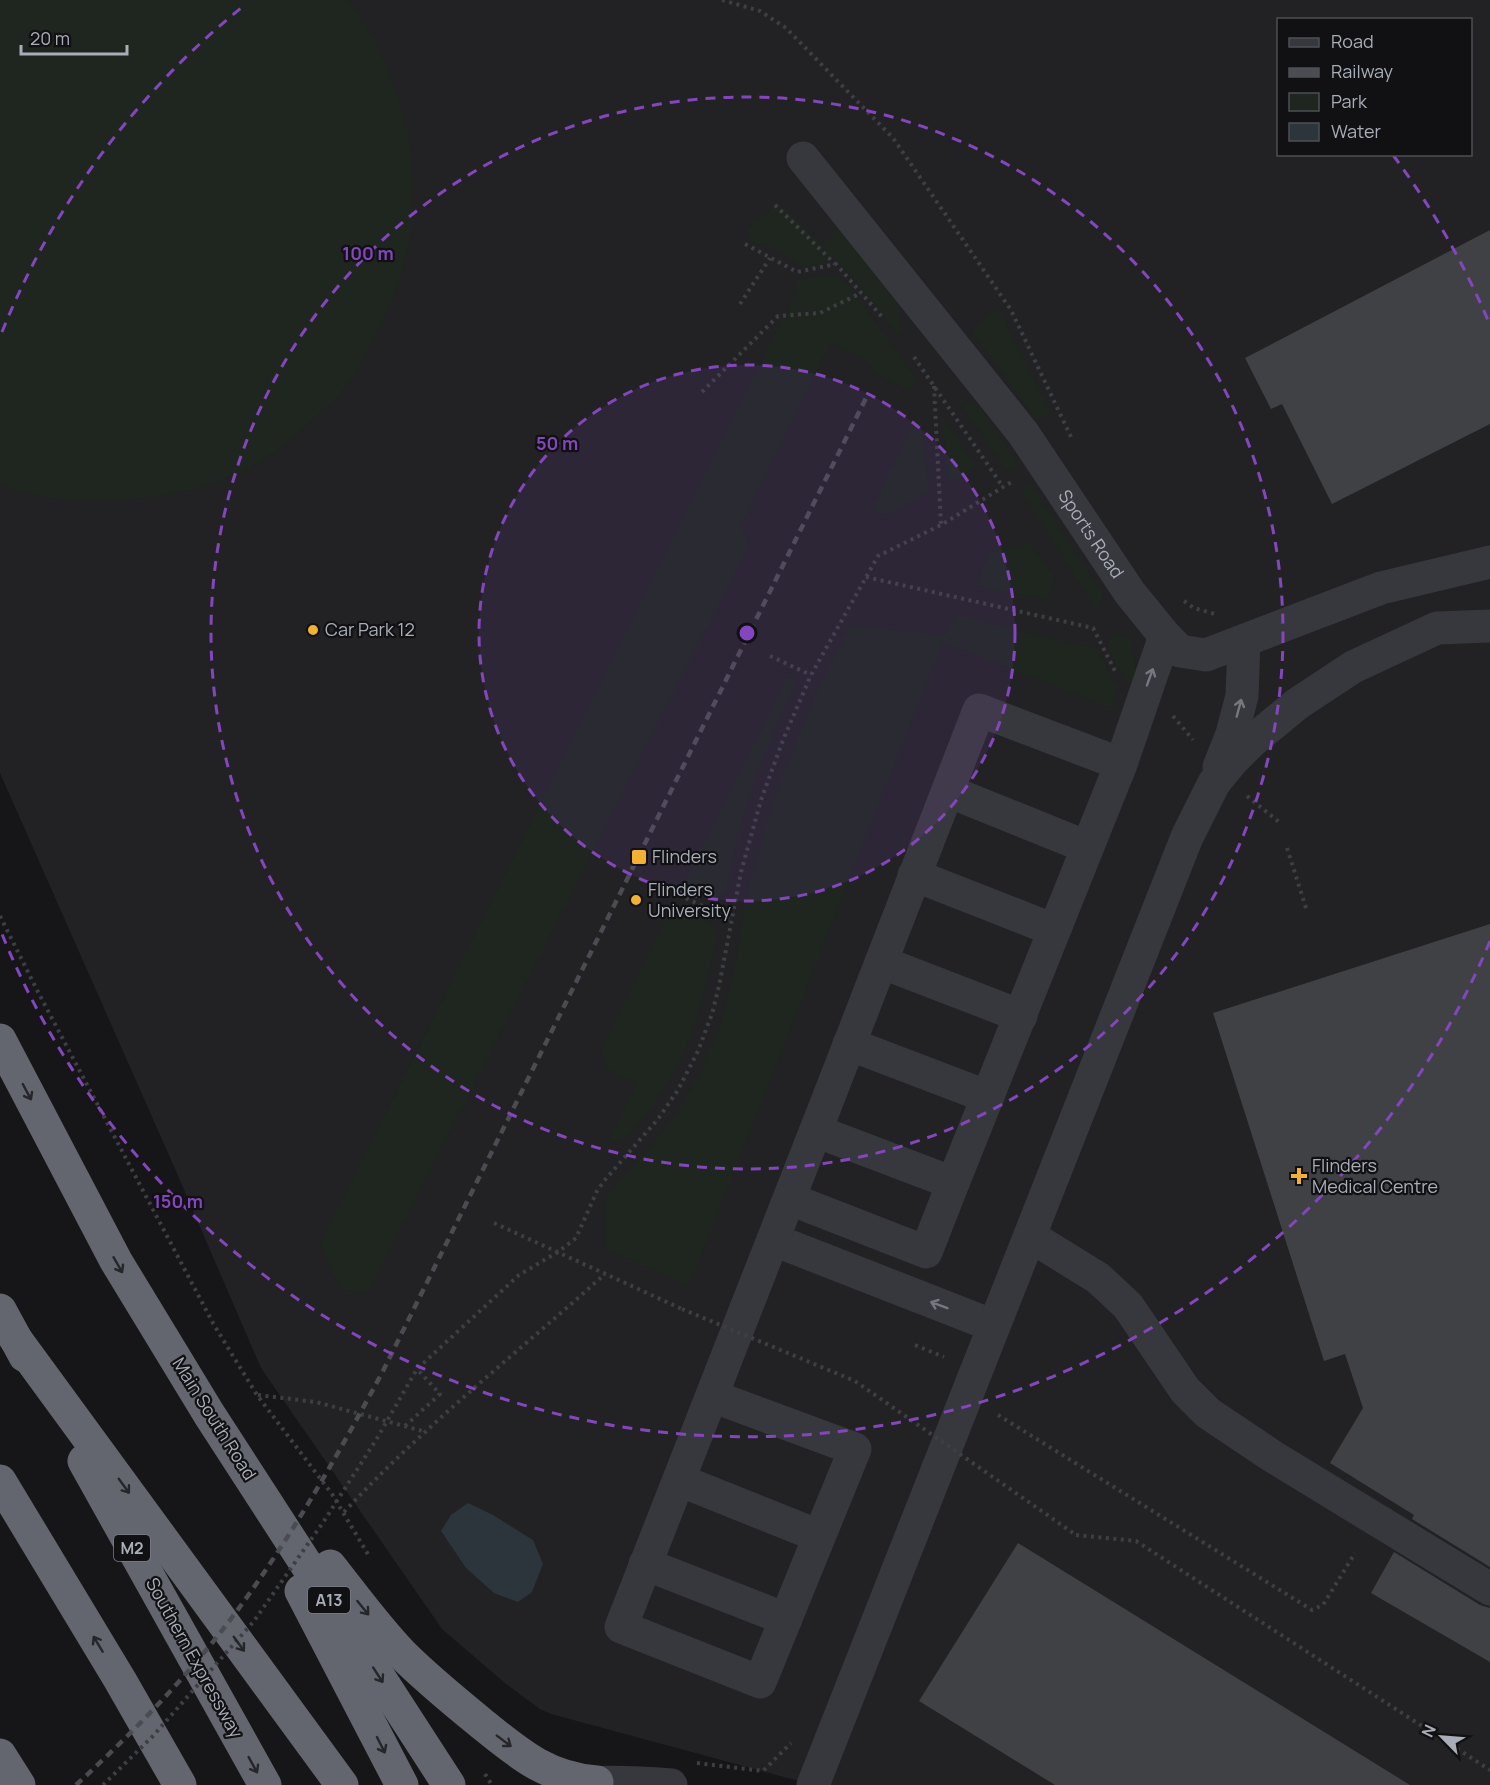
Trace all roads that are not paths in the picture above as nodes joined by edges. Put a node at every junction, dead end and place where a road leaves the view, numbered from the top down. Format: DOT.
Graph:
graph roads {
  1 [pos="803,158"];
  2 [pos="1490,562"];
  3 [pos="1490,626"];
  4 [pos="1165,636"];
  5 [pos="1244,641"];
  6 [pos="1121,764"];
  7 [pos="1214,783"];
  8 [pos="948,791"];
  9 [pos="1087,847"];
  10 [pos="914,875"];
  11 [pos="1054,930"];
  12 [pos="881,962"];
  13 [pos="1021,1016"];
  14 [pos="0,1040"];
  15 [pos="849,1044"];
  16 [pos="988,1097"];
  17 [pos="816,1131"];
  18 [pos="954,1183"];
  19 [pos="790,1199"];
  20 [pos="1030,1236"];
  21 [pos="774,1240"];
  22 [pos="7,1324"];
  23 [pos="994,1326"];
  24 [pos="712,1396"];
  25 [pos="209,1414"];
  26 [pos="679,1480"];
  27 [pos="0,1481"];
  28 [pos="819,1536"];
  29 [pos="645,1564"];
  30 [pos="1490,1589"];
  31 [pos="786,1619"];
  32 [pos="120,1680"];
  33 [pos="0,1755"];
  34 [pos="597,1782"];
  35 [pos="19,1785"];
  36 [pos="165,1785"];
  37 [pos="180,1785"];
  38 [pos="265,1785"];
  39 [pos="342,1785"];
  40 [pos="402,1785"];
  41 [pos="450,1785"];
  42 [pos="558,1785"];
  43 [pos="671,1785"];
  44 [pos="813,1785"];
  1 -- 4 [label="street, Sports Road"];
  2 -- 5 [label="street, Sports Road"];
  3 -- 7 [label="street"];
  4 -- 5 [label="street, Sports Road"];
  6 -- 4 [label="street, one-way"];
  7 -- 5 [label="street, one-way"];
  6 -- 8 [label="street"];
  6 -- 9 [label="street"];
  7 -- 20 [label="street"];
  8 -- 9 [label="street"];
  8 -- 10 [label="street"];
  9 -- 11 [label="street"];
  10 -- 11 [label="street"];
  10 -- 12 [label="street"];
  11 -- 13 [label="street"];
  12 -- 13 [label="street"];
  12 -- 15 [label="street"];
  13 -- 16 [label="street"];
  14 -- 25 [label="highway, Main South Road / A13, one-way"];
  15 -- 16 [label="street"];
  15 -- 17 [label="street"];
  16 -- 18 [label="street"];
  17 -- 18 [label="street"];
  17 -- 19 [label="street"];
  18 -- 19 [label="street"];
  19 -- 21 [label="street"];
  20 -- 23 [label="street"];
  20 -- 30 [label="street"];
  23 -- 21 [label="street, one-way"];
  21 -- 24 [label="street"];
  22 -- 38 [label="highway, Southern Expressway / M2, one-way"];
  22 -- 39 [label="highway, one-way"];
  23 -- 44 [label="street"];
  24 -- 26 [label="street"];
  24 -- 28 [label="street"];
  25 -- 34 [label="highway, one-way"];
  25 -- 40 [label="highway, one-way"];
  25 -- 41 [label="highway, Main South Road / A13, one-way"];
  26 -- 28 [label="street"];
  26 -- 29 [label="street"];
  32 -- 27 [label="highway, one-way"];
  28 -- 31 [label="street"];
  29 -- 31 [label="street"];
  29 -- 31 [label="street"];
  32 -- 36 [label="highway"];
  32 -- 37 [label="highway"];
  33 -- 35 [label="highway"];
  34 -- 42 [label="street"];
  34 -- 43 [label="street"];
}
